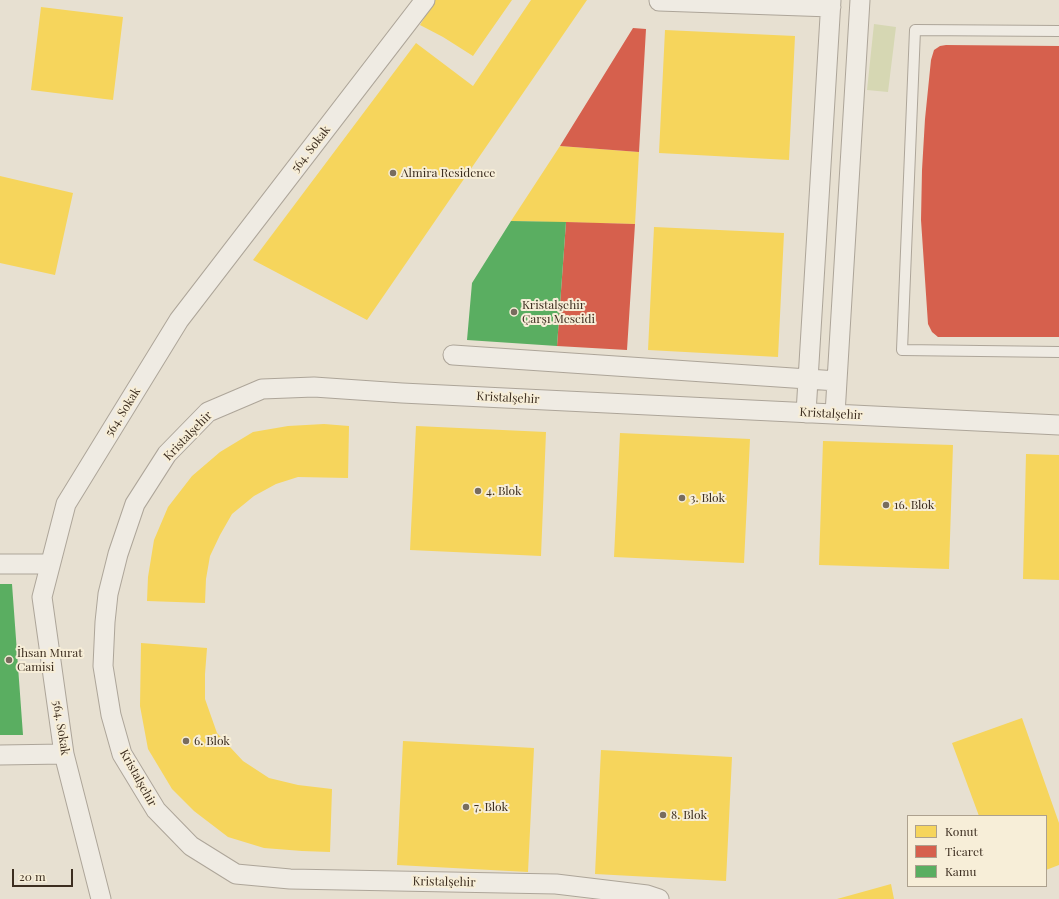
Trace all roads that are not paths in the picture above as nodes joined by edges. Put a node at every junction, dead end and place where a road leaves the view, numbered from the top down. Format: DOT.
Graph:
graph roads {
  1 [pos="426,0"];
  2 [pos="860,0"];
  3 [pos="658,2"];
  4 [pos="830,8"];
  5 [pos="859,19"];
  6 [pos="1059,31"];
  7 [pos="822,138"];
  8 [pos="852,139"];
  9 [pos="815,252"];
  10 [pos="845,254"];
  11 [pos="1059,352"];
  12 [pos="453,355"];
  13 [pos="808,379"];
  14 [pos="837,381"];
  15 [pos="806,413"];
  16 [pos="835,414"];
  17 [pos="1059,425"];
  18 [pos="0,564"];
  19 [pos="50,564"];
  20 [pos="64,754"];
  21 [pos="0,755"];
  22 [pos="574,892"];
  23 [pos="101,899"];
  24 [pos="659,899"];
  1 -- 19 [label="street, 564. Sokak"];
  2 -- 5 [label="street"];
  3 -- 4 [label="street"];
  4 -- 5 [label="street"];
  4 -- 7 [label="street"];
  5 -- 8 [label="street"];
  6 -- 11 [label="lane"];
  7 -- 8 [label="street"];
  7 -- 9 [label="street"];
  8 -- 10 [label="street"];
  9 -- 10 [label="street"];
  9 -- 13 [label="street"];
  10 -- 14 [label="street"];
  12 -- 13 [label="street"];
  13 -- 14 [label="street"];
  13 -- 15 [label="street"];
  14 -- 16 [label="street"];
  15 -- 16 [label="street, Kristalşehir"];
  15 -- 22 [label="street, Kristalşehir"];
  16 -- 17 [label="street, Kristalşehir"];
  18 -- 19 [label="street"];
  19 -- 20 [label="street, 564. Sokak"];
  20 -- 21 [label="street"];
  20 -- 23 [label="street, 564. Sokak"];
  22 -- 24 [label="street, Kristalşehir"];
}
